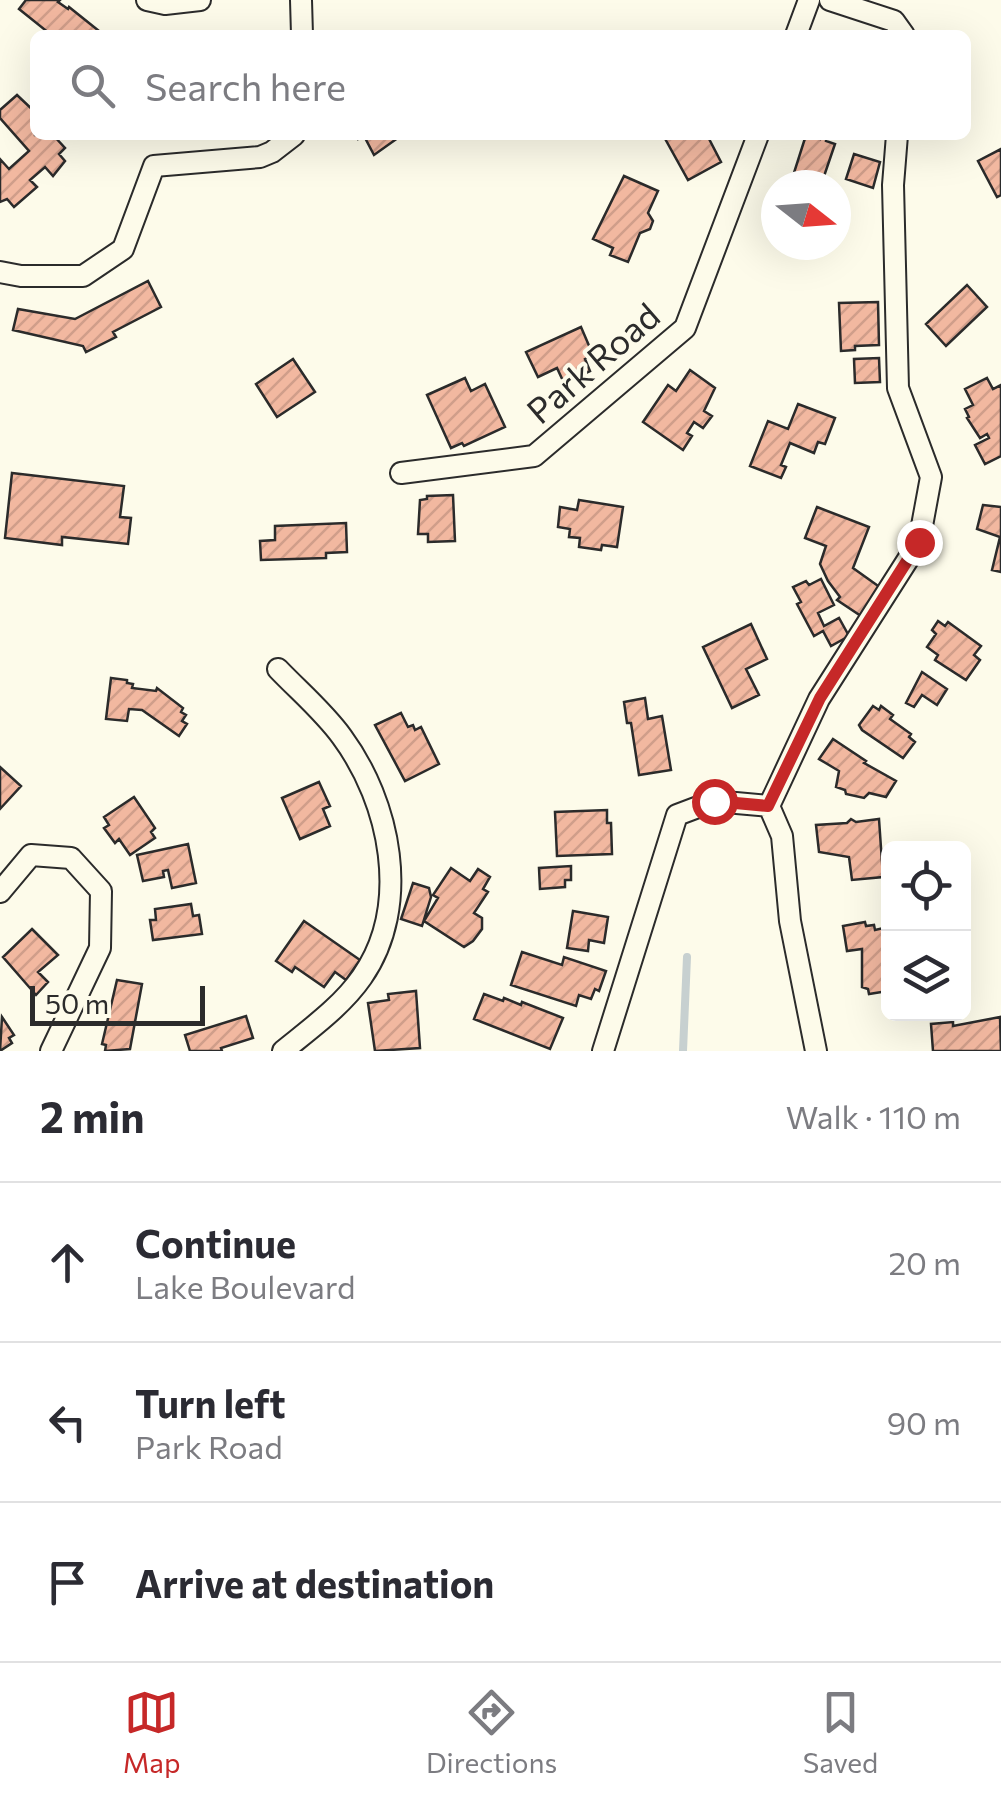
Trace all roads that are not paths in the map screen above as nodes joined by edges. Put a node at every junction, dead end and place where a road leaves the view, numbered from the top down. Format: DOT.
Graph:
graph roads {
  1 [pos="147,0"];
  2 [pos="200,0"];
  3 [pos="301,0"];
  4 [pos="809,0"];
  5 [pos="830,0"];
  6 [pos="302,30"];
  7 [pos="798,30"];
  8 [pos="900,30"];
  9 [pos="286,140"];
  10 [pos="756,140"];
  11 [pos="896,140"];
  12 [pos="0,272"];
  13 [pos="402,474"];
  14 [pos="278,669"];
  15 [pos="768,806"];
  16 [pos="0,892"];
  17 [pos="50,1051"];
  18 [pos="283,1051"];
  19 [pos="603,1051"];
  20 [pos="816,1051"];
  1 -- 2 [label="street"];
  3 -- 6 [label="street"];
  4 -- 7 [label="street"];
  5 -- 8 [label="street"];
  9 -- 12 [label="street"];
  10 -- 13 [label="street, Park Road"];
  11 -- 15 [label="street"];
  14 -- 18 [label="street"];
  15 -- 19 [label="street"];
  15 -- 20 [label="street"];
  16 -- 17 [label="street"];
}
